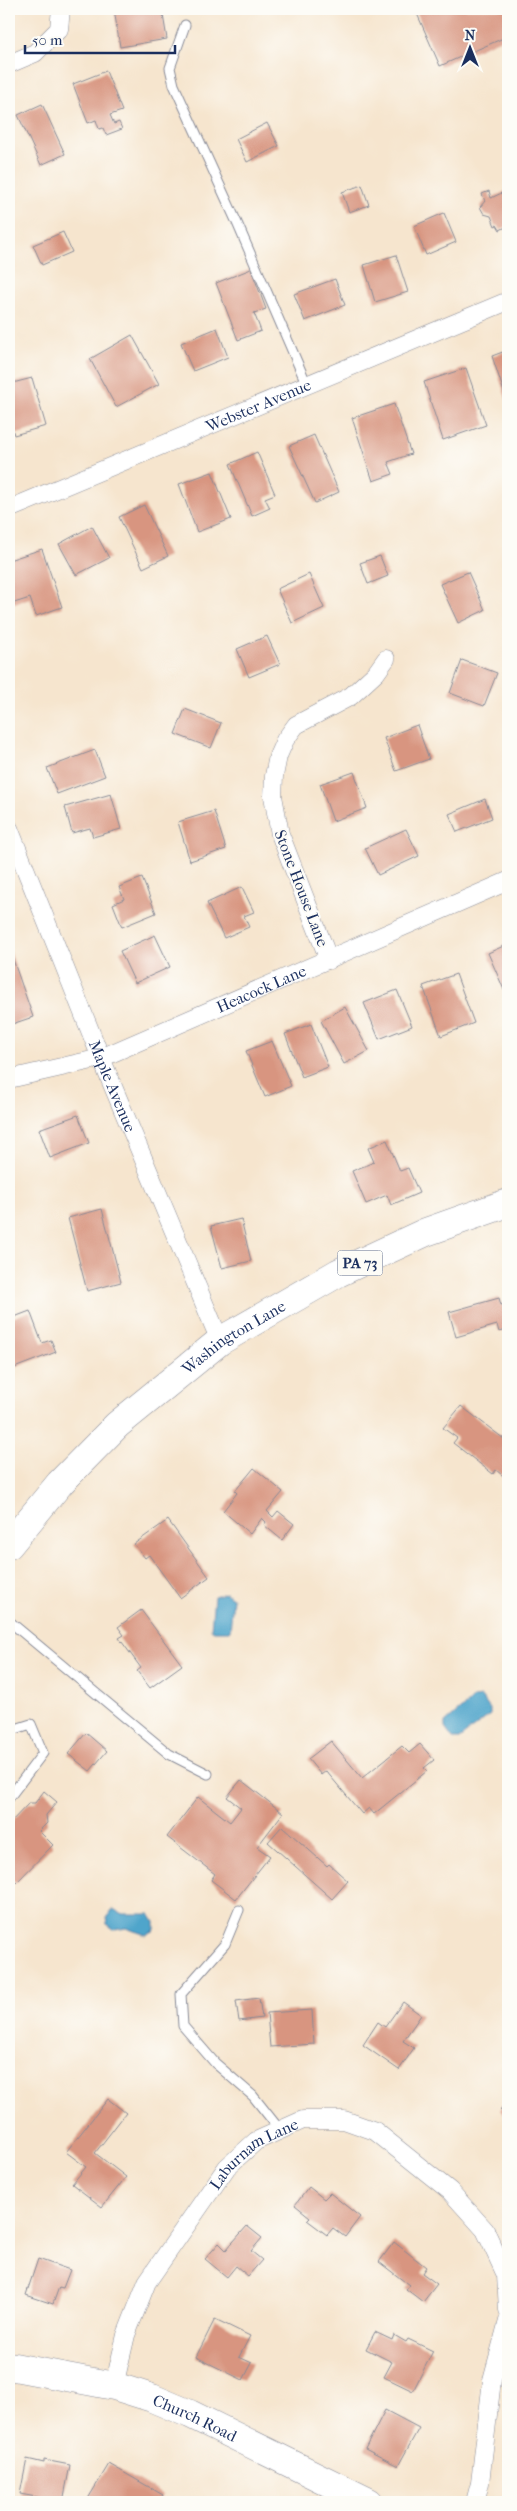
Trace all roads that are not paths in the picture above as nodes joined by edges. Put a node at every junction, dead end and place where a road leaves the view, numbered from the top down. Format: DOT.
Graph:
graph roads {
  1 [pos="61,9"];
  2 [pos="185,25"];
  3 [pos="9,64"];
  4 [pos="508,301"];
  5 [pos="307,385"];
  6 [pos="9,509"];
  7 [pos="386,659"];
  8 [pos="9,828"];
  9 [pos="508,881"];
  10 [pos="329,960"];
  11 [pos="101,1058"];
  12 [pos="9,1079"];
  13 [pos="508,1203"];
  14 [pos="220,1341"];
  15 [pos="9,1546"];
  16 [pos="9,1621"];
  17 [pos="9,1731"];
  18 [pos="208,1774"];
  19 [pos="9,1798"];
  20 [pos="239,1910"];
  21 [pos="280,2130"];
  22 [pos="508,2310"];
  23 [pos="508,2321"];
  24 [pos="9,2366"];
  25 [pos="114,2386"];
  26 [pos="369,2502"];
  27 [pos="475,2502"];
  1 -- 3 [label="street"];
  2 -- 5 [label="lane"];
  4 -- 5 [label="street, Webster Avenue"];
  5 -- 6 [label="street, Webster Avenue"];
  7 -- 10 [label="street, Stone House Lane"];
  8 -- 11 [label="street, Maple Avenue"];
  9 -- 10 [label="street, Heacock Lane"];
  10 -- 11 [label="street, Heacock Lane"];
  11 -- 12 [label="street, Heacock Lane"];
  11 -- 14 [label="street, Maple Avenue"];
  13 -- 14 [label="main road, Washington Lane / PA 73"];
  14 -- 15 [label="main road, Washington Lane / PA 73"];
  16 -- 18 [label="lane"];
  17 -- 19 [label="lane"];
  20 -- 21 [label="lane"];
  21 -- 22 [label="street, Laburnam Lane"];
  21 -- 25 [label="street, Laburnam Lane"];
  23 -- 27 [label="street"];
  24 -- 25 [label="main road, Church Road"];
  25 -- 26 [label="main road, Church Road"];
}
